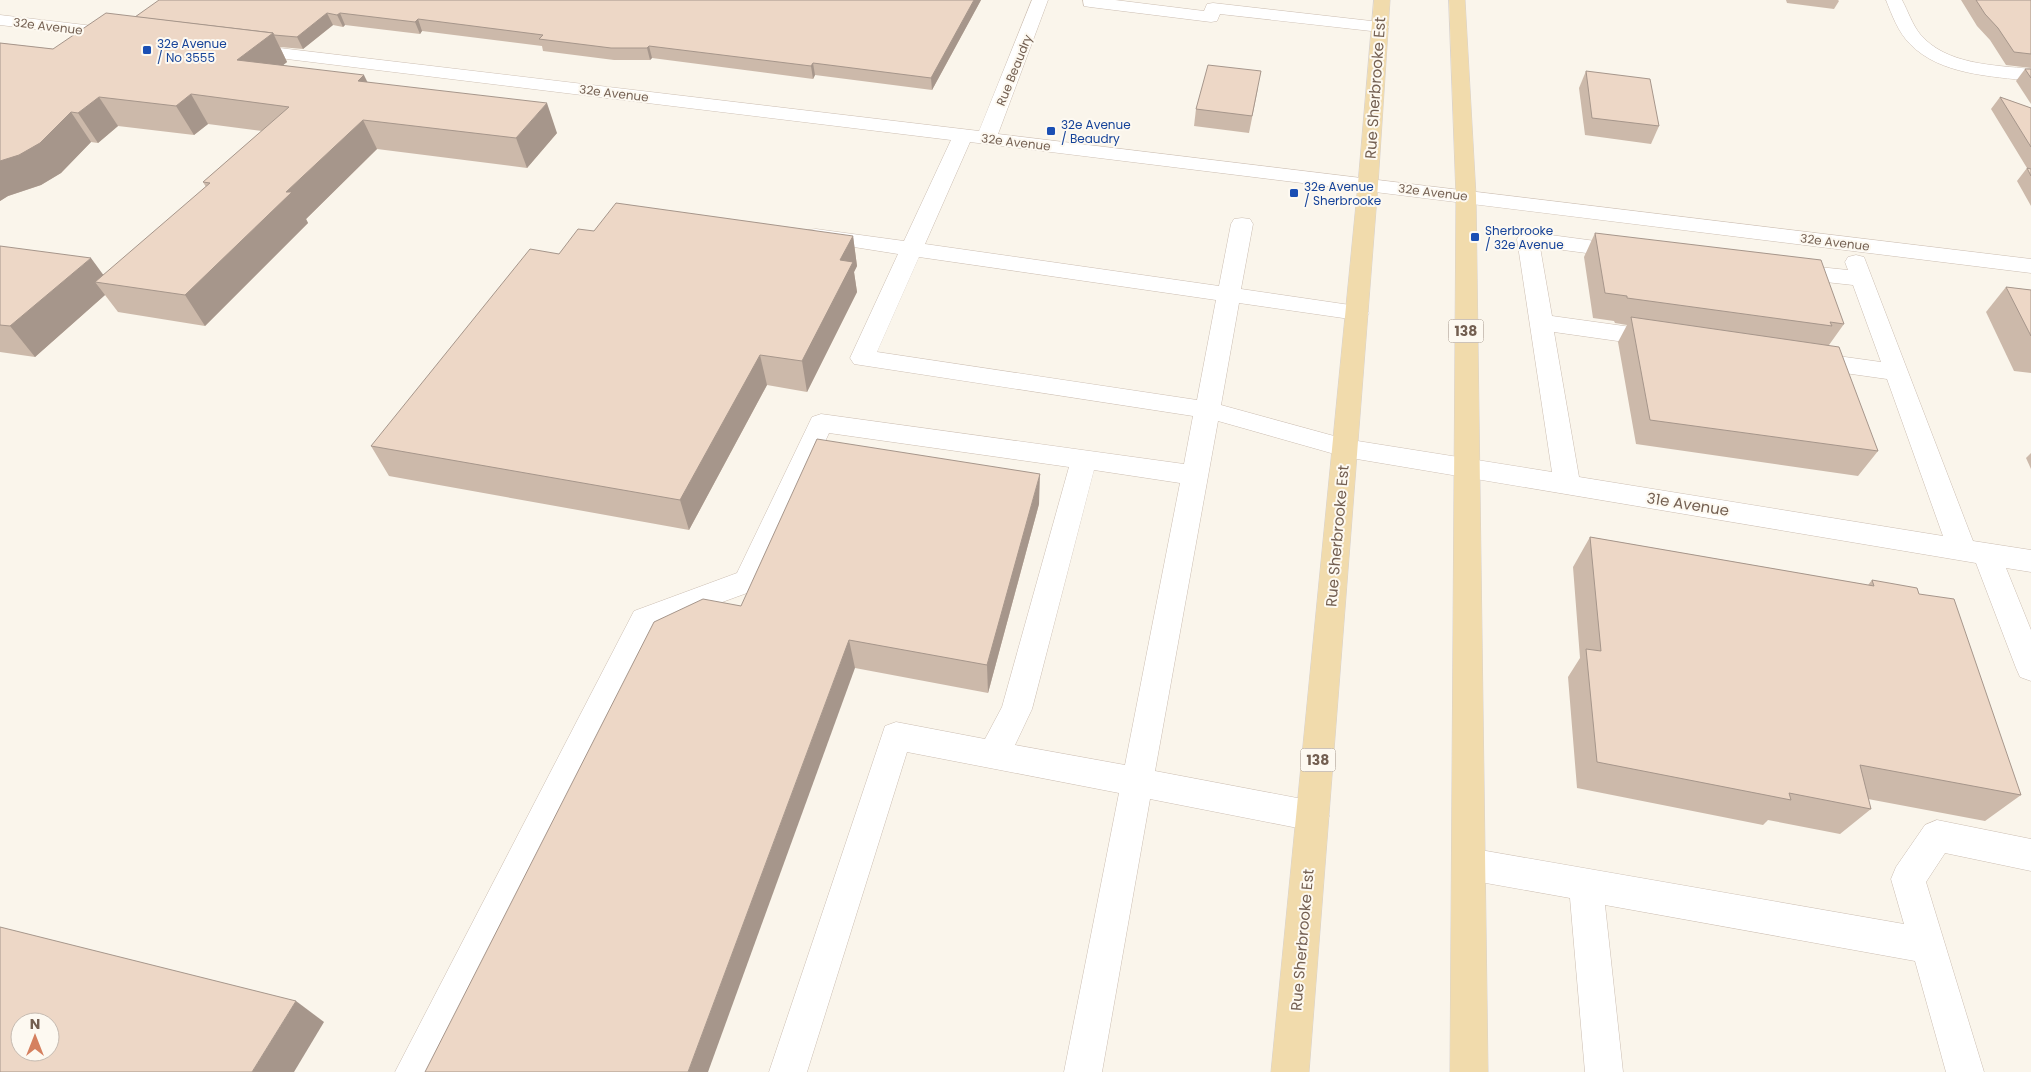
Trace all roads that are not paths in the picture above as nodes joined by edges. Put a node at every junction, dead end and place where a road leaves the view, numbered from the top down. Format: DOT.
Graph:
graph roads {
  1 [pos="1040,0"];
  2 [pos="1091,0"];
  3 [pos="1382,0"];
  4 [pos="1457,0"];
  5 [pos="1894,0"];
  6 [pos="0,20"];
  7 [pos="1380,27"];
  8 [pos="137,36"];
  9 [pos="225,47"];
  10 [pos="2031,75"];
  11 [pos="963,135"];
  12 [pos="986,139"];
  13 [pos="1368,184"];
  14 [pos="1466,196"];
  15 [pos="1242,224"];
  16 [pos="796,232"];
  17 [pos="1849,244"];
  18 [pos="912,249"];
  19 [pos="1646,254"];
  20 [pos="2031,266"];
  21 [pos="1764,268"];
  22 [pos="1862,280"];
  23 [pos="1229,294"];
  24 [pos="1357,313"];
  25 [pos="1541,322"];
  26 [pos="1679,342"];
  27 [pos="1788,357"];
  28 [pos="1897,372"];
  29 [pos="1208,410"];
  30 [pos="1345,448"];
  31 [pos="1084,459"];
  32 [pos="1467,467"];
  33 [pos="1195,475"];
  34 [pos="1567,484"];
  35 [pos="1975,552"];
  36 [pos="2031,561"];
  37 [pos="2031,668"];
  38 [pos="994,754"];
  39 [pos="1138,781"];
  40 [pos="1313,816"];
  41 [pos="2031,855"];
  42 [pos="1469,864"];
  43 [pos="1586,885"];
  44 [pos="1928,946"];
  45 [pos="414,1072"];
  46 [pos="788,1072"];
  47 [pos="1083,1072"];
  48 [pos="1290,1072"];
  49 [pos="1469,1072"];
  50 [pos="1604,1072"];
  51 [pos="1965,1072"];
  1 -- 12 [label="street, Rue Beaudry"];
  2 -- 7 [label="street"];
  3 -- 7 [label="main road, Rue Sherbrooke Est / 138"];
  4 -- 14 [label="main road, 138"];
  5 -- 10 [label="street"];
  6 -- 8 [label="street, 32e Avenue"];
  7 -- 13 [label="main road, Rue Sherbrooke Est / 138"];
  9 -- 11 [label="street, 32e Avenue"];
  11 -- 12 [label="street, 32e Avenue"];
  11 -- 18 [label="street"];
  12 -- 13 [label="street, 32e Avenue"];
  13 -- 14 [label="street, 32e Avenue"];
  13 -- 24 [label="main road, Rue Sherbrooke Est / 138"];
  14 -- 17 [label="street, 32e Avenue"];
  14 -- 32 [label="main road, 138"];
  15 -- 23 [label="street"];
  16 -- 18 [label="street"];
  17 -- 20 [label="street, 32e Avenue"];
  17 -- 22 [label="street"];
  18 -- 23 [label="street"];
  18 -- 29 [label="street, 31e Avenue"];
  19 -- 25 [label="street"];
  21 -- 22 [label="street"];
  22 -- 28 [label="street"];
  23 -- 24 [label="street"];
  23 -- 29 [label="street"];
  24 -- 30 [label="main road, Rue Sherbrooke Est / 138"];
  25 -- 26 [label="street"];
  25 -- 34 [label="street"];
  27 -- 28 [label="street"];
  28 -- 35 [label="street"];
  29 -- 30 [label="street, 31e Avenue"];
  29 -- 33 [label="street"];
  30 -- 32 [label="street, 31e Avenue"];
  30 -- 40 [label="main road, Rue Sherbrooke Est / 138"];
  31 -- 33 [label="street"];
  31 -- 38 [label="street"];
  31 -- 45 [label="street"];
  32 -- 34 [label="street, 31e Avenue"];
  32 -- 42 [label="main road, 138"];
  33 -- 39 [label="street"];
  34 -- 35 [label="street, 31e Avenue"];
  35 -- 36 [label="street, 31e Avenue"];
  35 -- 37 [label="street"];
  38 -- 39 [label="street"];
  38 -- 46 [label="street"];
  39 -- 40 [label="street"];
  39 -- 47 [label="street"];
  40 -- 48 [label="main road, Rue Sherbrooke Est / 138"];
  41 -- 44 [label="street"];
  42 -- 43 [label="street"];
  42 -- 49 [label="main road, 138"];
  43 -- 44 [label="street"];
  43 -- 50 [label="street"];
  44 -- 51 [label="street"];
}
